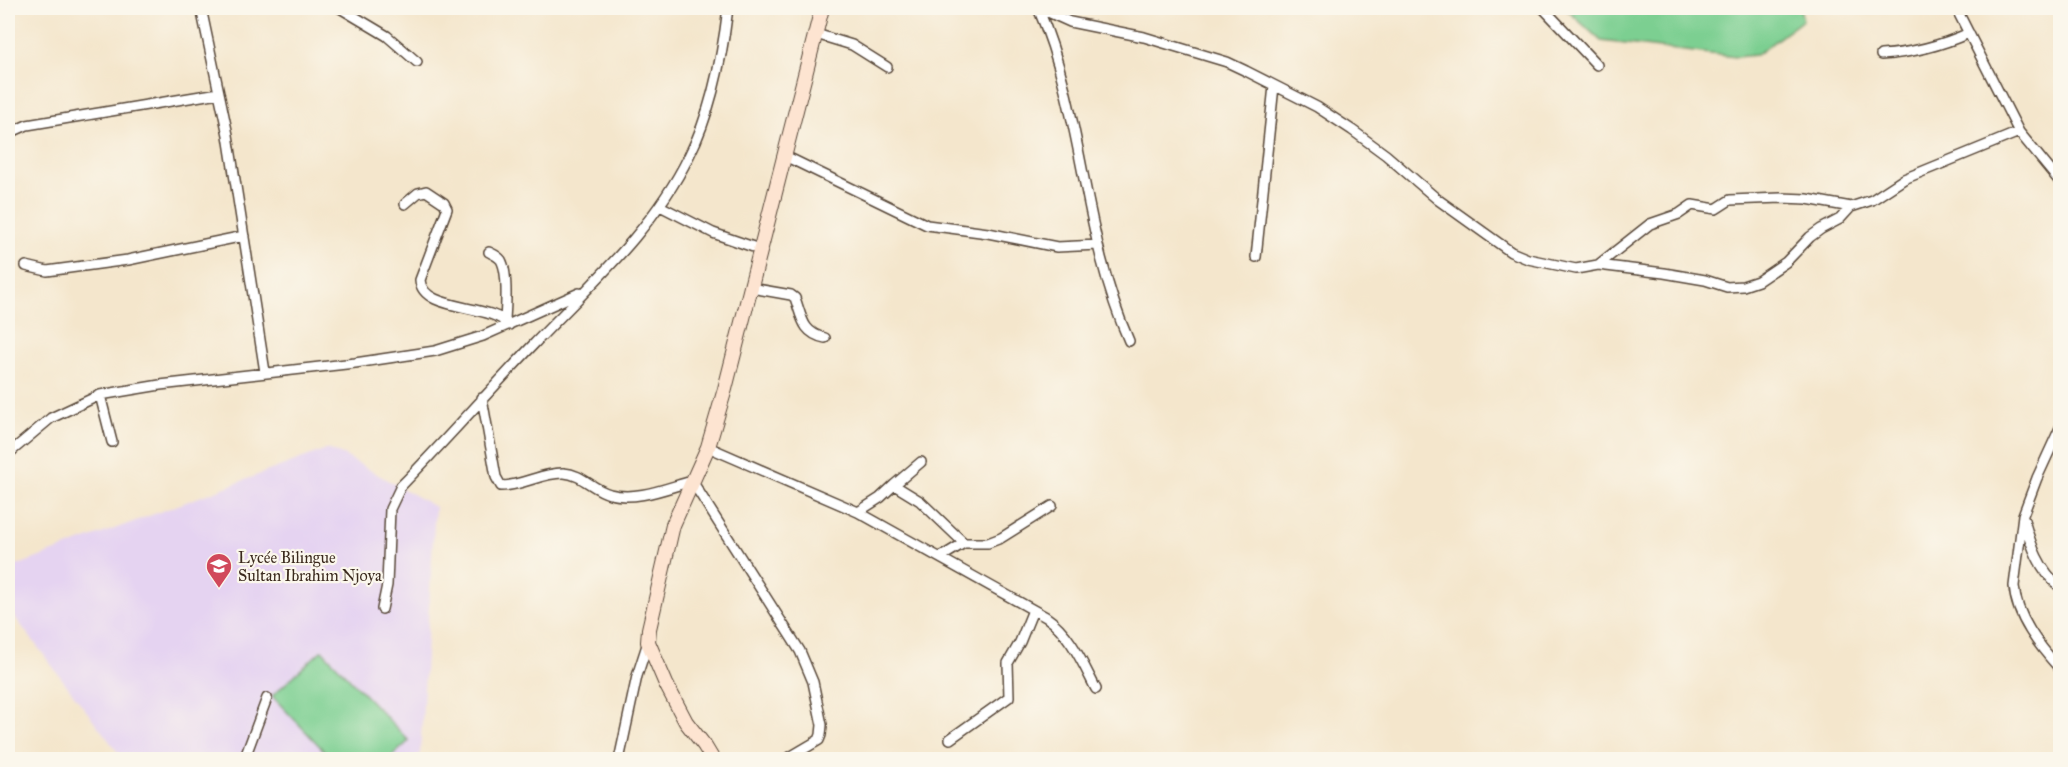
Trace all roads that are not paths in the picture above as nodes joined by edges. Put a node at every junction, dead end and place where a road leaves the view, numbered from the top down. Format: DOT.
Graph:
graph roads {
  1 [pos="201,8"];
  2 [pos="340,8"];
  3 [pos="728,8"];
  4 [pos="822,8"];
  5 [pos="1039,8"];
  6 [pos="1543,8"];
  7 [pos="1956,8"];
  8 [pos="1970,33"];
  9 [pos="816,34"];
  10 [pos="1881,55"];
  11 [pos="417,62"];
  12 [pos="1597,65"];
  13 [pos="887,67"];
  14 [pos="1274,86"];
  15 [pos="219,93"];
  16 [pos="16,130"];
  17 [pos="2019,132"];
  18 [pos="785,156"];
  19 [pos="2061,182"];
  20 [pos="405,204"];
  21 [pos="660,206"];
  22 [pos="1851,207"];
  23 [pos="244,236"];
  24 [pos="1098,245"];
  25 [pos="762,250"];
  26 [pos="489,252"];
  27 [pos="1256,257"];
  28 [pos="1598,265"];
  29 [pos="26,267"];
  30 [pos="751,288"];
  31 [pos="583,291"];
  32 [pos="507,323"];
  33 [pos="825,338"];
  34 [pos="1129,341"];
  35 [pos="265,372"];
  36 [pos="100,395"];
  37 [pos="482,398"];
  38 [pos="2061,428"];
  39 [pos="112,442"];
  40 [pos="708,447"];
  41 [pos="8,454"];
  42 [pos="921,462"];
  43 [pos="692,481"];
  44 [pos="894,485"];
  45 [pos="1052,506"];
  46 [pos="858,512"];
  47 [pos="2023,515"];
  48 [pos="964,543"];
  49 [pos="941,557"];
  50 [pos="2061,586"];
  51 [pos="382,609"];
  52 [pos="1033,610"];
  53 [pos="648,642"];
  54 [pos="2061,669"];
  55 [pos="1096,689"];
  56 [pos="267,699"];
  57 [pos="950,739"];
  58 [pos="244,759"];
  59 [pos="619,759"];
  60 [pos="713,759"];
  61 [pos="784,759"];
  1 -- 15 [label="street"];
  2 -- 11 [label="street"];
  3 -- 21 [label="street"];
  4 -- 9 [label="street"];
  5 -- 14 [label="street"];
  5 -- 24 [label="street"];
  6 -- 12 [label="street"];
  7 -- 8 [label="street"];
  8 -- 10 [label="street"];
  8 -- 17 [label="street"];
  9 -- 13 [label="street"];
  9 -- 18 [label="street"];
  14 -- 27 [label="street"];
  14 -- 28 [label="street"];
  15 -- 16 [label="street"];
  15 -- 23 [label="street"];
  17 -- 19 [label="street"];
  17 -- 22 [label="street"];
  18 -- 24 [label="street"];
  18 -- 25 [label="street"];
  20 -- 32 [label="street"];
  21 -- 25 [label="street"];
  21 -- 31 [label="street"];
  22 -- 28 [label="street"];
  22 -- 28 [label="street"];
  23 -- 29 [label="street"];
  23 -- 35 [label="street"];
  24 -- 34 [label="street"];
  25 -- 30 [label="street"];
  26 -- 32 [label="street"];
  30 -- 33 [label="street"];
  30 -- 40 [label="street"];
  31 -- 32 [label="street"];
  31 -- 37 [label="street"];
  32 -- 35 [label="street"];
  35 -- 36 [label="street"];
  36 -- 39 [label="street"];
  36 -- 41 [label="street"];
  37 -- 43 [label="street"];
  37 -- 51 [label="street"];
  38 -- 47 [label="street"];
  40 -- 43 [label="street"];
  40 -- 46 [label="street"];
  42 -- 44 [label="street"];
  43 -- 53 [label="street"];
  43 -- 61 [label="street"];
  44 -- 46 [label="street"];
  44 -- 48 [label="street"];
  45 -- 48 [label="street"];
  46 -- 49 [label="street"];
  47 -- 50 [label="street"];
  47 -- 54 [label="street"];
  48 -- 49 [label="street"];
  49 -- 52 [label="street"];
  52 -- 55 [label="street"];
  52 -- 57 [label="street"];
  53 -- 59 [label="street"];
  53 -- 60 [label="street"];
  56 -- 58 [label="street"];
}
